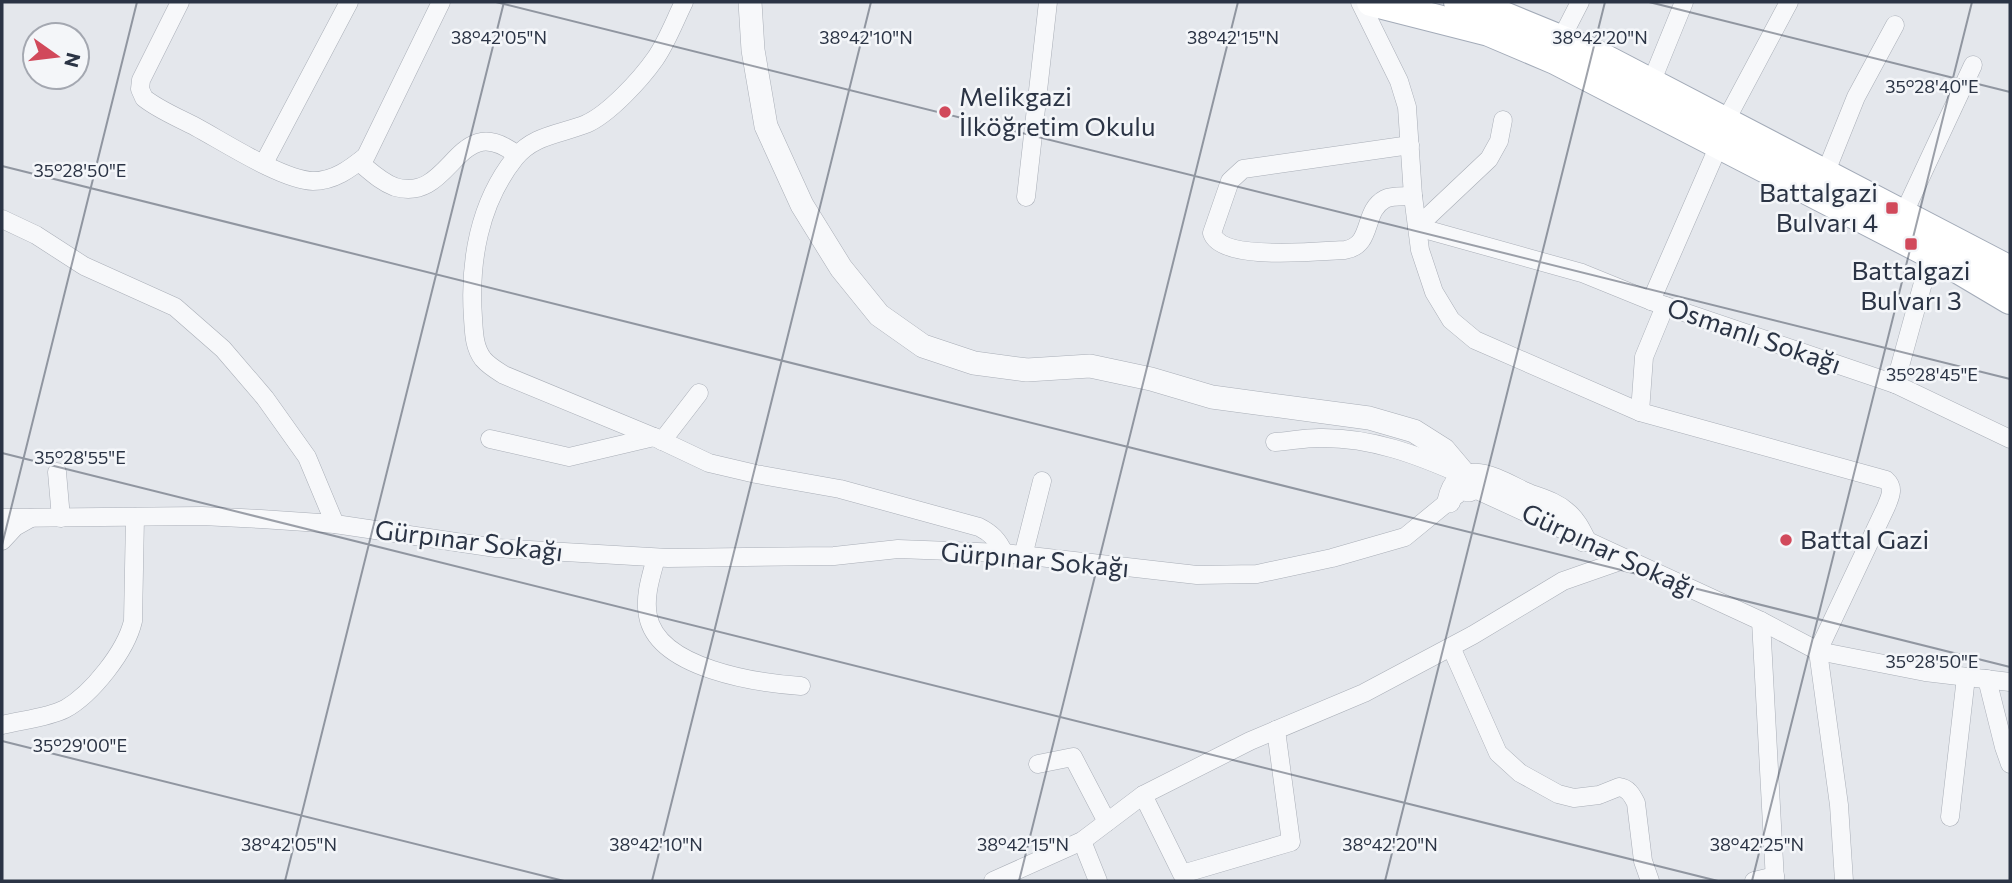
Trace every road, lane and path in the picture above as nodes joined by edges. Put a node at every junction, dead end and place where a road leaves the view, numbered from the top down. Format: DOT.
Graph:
graph roads {
  1 [pos="180,2"];
  2 [pos="349,2"];
  3 [pos="441,2"];
  4 [pos="750,2"];
  5 [pos="1048,2"];
  6 [pos="1360,2"];
  7 [pos="1371,2"];
  8 [pos="1461,2"];
  9 [pos="1580,2"];
  10 [pos="1684,2"];
  11 [pos="1789,2"];
  12 [pos="677,5"];
  13 [pos="1501,8"];
  14 [pos="1895,24"];
  15 [pos="1561,39"];
  16 [pos="1973,65"];
  17 [pos="1651,83"];
  18 [pos="1503,120"];
  19 [pos="1722,134"];
  20 [pos="1410,145"];
  21 [pos="517,155"];
  22 [pos="359,162"];
  23 [pos="264,163"];
  24 [pos="1825,174"];
  25 [pos="1413,196"];
  26 [pos="1026,197"];
  27 [pos="1903,215"];
  28 [pos="2,219"];
  29 [pos="1417,228"];
  30 [pos="1931,254"];
  31 [pos="2010,270"];
  32 [pos="2010,300"];
  33 [pos="1658,304"];
  34 [pos="1895,384"];
  35 [pos="699,393"];
  36 [pos="1640,412"];
  37 [pos="490,439"];
  38 [pos="658,439"];
  39 [pos="2010,439"];
  40 [pos="1275,442"];
  41 [pos="57,472"];
  42 [pos="1042,481"];
  43 [pos="1461,489"];
  44 [pos="135,517"];
  45 [pos="2,518"];
  46 [pos="31,518"];
  47 [pos="61,518"];
  48 [pos="335,524"];
  49 [pos="1584,540"];
  50 [pos="2,541"];
  51 [pos="1004,553"];
  52 [pos="1023,556"];
  53 [pos="656,558"];
  54 [pos="1626,559"];
  55 [pos="1761,621"];
  56 [pos="1451,647"];
  57 [pos="1818,651"];
  58 [pos="1966,677"];
  59 [pos="1987,679"];
  60 [pos="2010,682"];
  61 [pos="801,686"];
  62 [pos="2,725"];
  63 [pos="1276,730"];
  64 [pos="1038,764"];
  65 [pos="2010,764"];
  66 [pos="1143,795"];
  67 [pos="1950,817"];
  68 [pos="1107,822"];
  69 [pos="1082,841"];
  70 [pos="1017,876"];
  71 [pos="1775,879"];
  72 [pos="993,881"];
  73 [pos="1098,881"];
  74 [pos="1650,881"];
  75 [pos="1754,881"];
  76 [pos="1844,881"];
  1 -- 23 [label="street"];
  2 -- 23 [label="street"];
  3 -- 22 [label="street"];
  4 -- 43 [label="street"];
  5 -- 26 [label="street"];
  6 -- 20 [label="street"];
  7 -- 19 [label="main road"];
  8 -- 13 [label="main road"];
  9 -- 15 [label="street"];
  10 -- 17 [label="street"];
  11 -- 19 [label="street"];
  12 -- 21 [label="street"];
  13 -- 15 [label="main road"];
  14 -- 24 [label="street"];
  15 -- 17 [label="main road"];
  16 -- 27 [label="street"];
  17 -- 19 [label="main road"];
  18 -- 29 [label="street"];
  19 -- 24 [label="main road"];
  19 -- 30 [label="main road"];
  19 -- 33 [label="street"];
  20 -- 25 [label="street"];
  20 -- 25 [label="street"];
  21 -- 22 [label="street"];
  21 -- 38 [label="street"];
  22 -- 23 [label="street"];
  24 -- 27 [label="main road"];
  25 -- 29 [label="street"];
  27 -- 31 [label="main road"];
  28 -- 48 [label="street"];
  29 -- 33 [label="street, Osmanlı Sokağı"];
  29 -- 36 [label="street"];
  30 -- 32 [label="main road"];
  30 -- 34 [label="street"];
  33 -- 34 [label="street, Osmanlı Sokağı"];
  33 -- 36 [label="street"];
  34 -- 39 [label="street, Osmanlı Sokağı"];
  35 -- 38 [label="street"];
  36 -- 57 [label="street"];
  37 -- 38 [label="street"];
  38 -- 51 [label="street"];
  40 -- 43 [label="street"];
  41 -- 47 [label="street"];
  42 -- 52 [label="street"];
  43 -- 49 [label="street"];
  43 -- 52 [label="street, Gürpınar Sokağı"];
  44 -- 47 [label="street, Gürpınar Sokağı"];
  44 -- 48 [label="street, Gürpınar Sokağı"];
  44 -- 62 [label="street"];
  45 -- 46 [label="street, Gürpınar Sokağı"];
  46 -- 47 [label="street, Gürpınar Sokağı"];
  46 -- 50 [label="street"];
  48 -- 53 [label="street, Gürpınar Sokağı"];
  49 -- 54 [label="street, Gürpınar Sokağı"];
  51 -- 52 [label="street, Gürpınar Sokağı"];
  51 -- 53 [label="street, Gürpınar Sokağı"];
  53 -- 61 [label="street"];
  54 -- 55 [label="street, Gürpınar Sokağı"];
  54 -- 56 [label="street"];
  55 -- 57 [label="street, Gürpınar Sokağı"];
  55 -- 71 [label="street"];
  56 -- 63 [label="street"];
  56 -- 74 [label="street"];
  57 -- 58 [label="street, Gürpınar Sokağı"];
  57 -- 76 [label="street"];
  58 -- 59 [label="street, Gürpınar Sokağı"];
  58 -- 67 [label="street"];
  59 -- 60 [label="street, Gürpınar Sokağı"];
  59 -- 65 [label="street"];
  63 -- 66 [label="street"];
  63 -- 66 [label="street"];
  64 -- 68 [label="street"];
  66 -- 68 [label="street"];
  68 -- 69 [label="street"];
  69 -- 70 [label="street"];
  69 -- 73 [label="street"];
  70 -- 72 [label="street"];
  71 -- 75 [label="street"];
}
